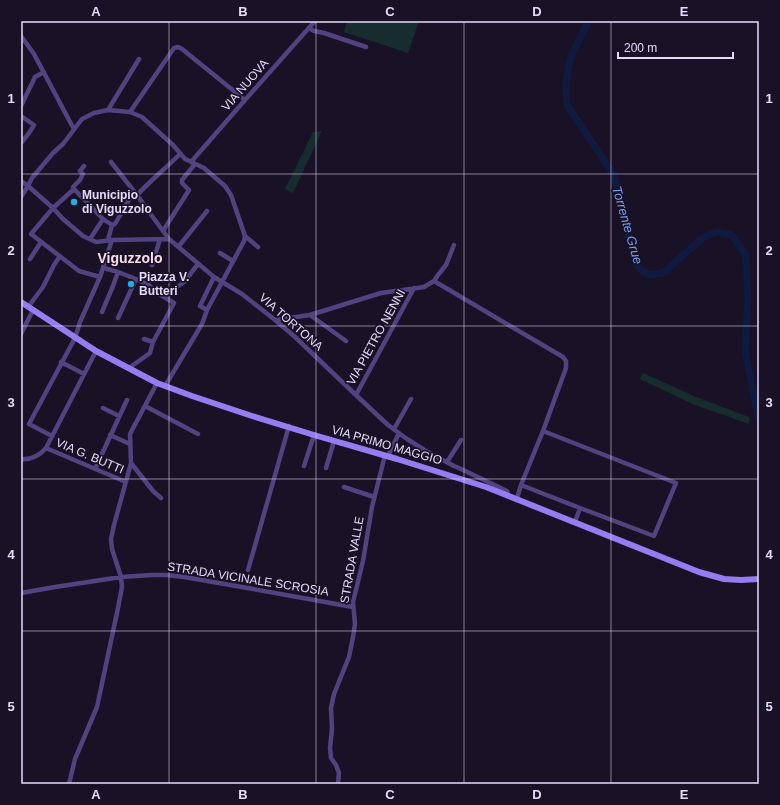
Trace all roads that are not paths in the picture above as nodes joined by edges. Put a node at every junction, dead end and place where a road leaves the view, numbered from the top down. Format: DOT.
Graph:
graph roads {
  1 [pos="315,21"];
  2 [pos="309,28"];
  3 [pos="21,36"];
  4 [pos="366,47"];
  5 [pos="139,60"];
  6 [pos="44,72"];
  7 [pos="245,100"];
  8 [pos="21,106"];
  9 [pos="108,110"];
  10 [pos="130,112"];
  11 [pos="21,116"];
  12 [pos="74,129"];
  13 [pos="21,143"];
  14 [pos="180,154"];
  15 [pos="111,162"];
  16 [pos="193,163"];
  17 [pos="84,166"];
  18 [pos="21,181"];
  19 [pos="28,186"];
  20 [pos="74,189"];
  21 [pos="136,193"];
  22 [pos="21,197"];
  23 [pos="53,208"];
  24 [pos="207,211"];
  25 [pos="103,219"];
  26 [pos="112,225"];
  27 [pos="163,231"];
  28 [pos="245,236"];
  29 [pos="90,239"];
  30 [pos="160,239"];
  31 [pos="169,239"];
  32 [pos="110,240"];
  33 [pos="41,242"];
  34 [pos="179,246"];
  35 [pos="454,246"];
  36 [pos="258,247"];
  37 [pos="220,253"];
  38 [pos="60,256"];
  39 [pos="30,259"];
  40 [pos="233,261"];
  41 [pos="198,264"];
  42 [pos="152,265"];
  43 [pos="104,268"];
  44 [pos="118,274"];
  45 [pos="100,277"];
  46 [pos="214,277"];
  47 [pos="136,279"];
  48 [pos="434,281"];
  49 [pos="222,282"];
  50 [pos="414,288"];
  51 [pos="167,299"];
  52 [pos="21,302"];
  53 [pos="30,309"];
  54 [pos="207,310"];
  55 [pos="102,312"];
  56 [pos="310,315"];
  57 [pos="118,318"];
  58 [pos="276,320"];
  59 [pos="21,334"];
  60 [pos="75,338"];
  61 [pos="144,339"];
  62 [pos="346,341"];
  63 [pos="153,342"];
  64 [pos="96,351"];
  65 [pos="61,362"];
  66 [pos="129,368"];
  67 [pos="84,374"];
  68 [pos="157,384"];
  69 [pos="166,386"];
  70 [pos="356,395"];
  71 [pos="411,399"];
  72 [pos="126,400"];
  73 [pos="145,406"];
  74 [pos="103,408"];
  75 [pos="119,416"];
  76 [pos="289,426"];
  77 [pos="394,429"];
  78 [pos="543,431"];
  79 [pos="198,434"];
  80 [pos="399,434"];
  81 [pos="110,435"];
  82 [pos="314,435"];
  83 [pos="52,436"];
  84 [pos="461,440"];
  85 [pos="334,441"];
  86 [pos="130,444"];
  87 [pos="46,448"];
  88 [pos="386,456"];
  89 [pos="21,459"];
  90 [pos="448,462"];
  91 [pos="131,463"];
  92 [pos="304,466"];
  93 [pos="454,466"];
  94 [pos="326,468"];
  95 [pos="95,469"];
  96 [pos="457,477"];
  97 [pos="126,482"];
  98 [pos="521,486"];
  99 [pos="344,487"];
  100 [pos="508,495"];
  101 [pos="374,497"];
  102 [pos="161,498"];
  103 [pos="517,498"];
  104 [pos="580,508"];
  105 [pos="575,522"];
  106 [pos="248,570"];
  107 [pos="121,577"];
  108 [pos="759,579"];
  109 [pos="21,593"];
  110 [pos="353,607"];
  111 [pos="68,784"];
  112 [pos="338,784"];
  1 -- 2 [label="street, VIA NUOVA"];
  2 -- 4 [label="street"];
  2 -- 7 [label="street, VIA NUOVA"];
  3 -- 6 [label="street"];
  5 -- 9 [label="street"];
  6 -- 8 [label="street"];
  6 -- 12 [label="street"];
  7 -- 10 [label="street"];
  7 -- 16 [label="street, VIA NUOVA"];
  9 -- 10 [label="street"];
  9 -- 12 [label="street"];
  10 -- 14 [label="street"];
  11 -- 13 [label="street"];
  12 -- 19 [label="street"];
  14 -- 16 [label="street"];
  14 -- 21 [label="street"];
  15 -- 21 [label="street, VIA TORTONA"];
  16 -- 27 [label="street, VIA NUOVA"];
  16 -- 28 [label="street"];
  17 -- 20 [label="street"];
  18 -- 19 [label="street"];
  19 -- 22 [label="street"];
  19 -- 23 [label="street"];
  20 -- 23 [label="street"];
  20 -- 25 [label="street"];
  21 -- 26 [label="street"];
  21 -- 27 [label="street, VIA TORTONA"];
  23 -- 29 [label="street"];
  23 -- 33 [label="street"];
  24 -- 34 [label="street"];
  25 -- 26 [label="street"];
  25 -- 29 [label="street"];
  26 -- 32 [label="street"];
  27 -- 31 [label="street, VIA TORTONA"];
  28 -- 36 [label="street"];
  28 -- 40 [label="street"];
  29 -- 32 [label="street"];
  30 -- 31 [label="street"];
  30 -- 32 [label="street"];
  30 -- 42 [label="street"];
  31 -- 34 [label="street, VIA TORTONA"];
  32 -- 43 [label="street"];
  33 -- 38 [label="street"];
  33 -- 39 [label="street"];
  34 -- 41 [label="street, VIA TORTONA"];
  35 -- 48 [label="street"];
  37 -- 40 [label="street"];
  38 -- 45 [label="street"];
  38 -- 53 [label="street"];
  40 -- 49 [label="street"];
  41 -- 46 [label="street, VIA TORTONA"];
  41 -- 51 [label="street"];
  43 -- 44 [label="street"];
  43 -- 45 [label="street"];
  44 -- 47 [label="street"];
  44 -- 55 [label="street"];
  45 -- 60 [label="street"];
  46 -- 49 [label="street, VIA TORTONA"];
  46 -- 54 [label="street"];
  47 -- 51 [label="street"];
  47 -- 57 [label="street"];
  48 -- 50 [label="street"];
  48 -- 78 [label="street"];
  49 -- 54 [label="street"];
  49 -- 58 [label="street, VIA TORTONA"];
  50 -- 56 [label="street"];
  50 -- 70 [label="street, VIA PIETRO NENNI"];
  51 -- 63 [label="street"];
  52 -- 53 [label="main road, VIA PRIMO MAGGIO"];
  53 -- 59 [label="street"];
  53 -- 60 [label="main road, VIA PRIMO MAGGIO"];
  54 -- 69 [label="street"];
  56 -- 58 [label="street"];
  56 -- 62 [label="street"];
  58 -- 70 [label="street, VIA TORTONA"];
  60 -- 64 [label="main road, VIA PRIMO MAGGIO"];
  60 -- 65 [label="street"];
  61 -- 63 [label="street"];
  63 -- 66 [label="street"];
  64 -- 66 [label="main road, VIA PRIMO MAGGIO"];
  64 -- 67 [label="street"];
  65 -- 67 [label="street"];
  65 -- 83 [label="street"];
  66 -- 68 [label="main road, VIA PRIMO MAGGIO"];
  67 -- 83 [label="street"];
  68 -- 69 [label="main road, VIA PRIMO MAGGIO"];
  68 -- 73 [label="street"];
  69 -- 76 [label="main road, VIA PRIMO MAGGIO"];
  70 -- 77 [label="street, VIA TORTONA"];
  71 -- 77 [label="street"];
  72 -- 75 [label="street"];
  73 -- 79 [label="street"];
  73 -- 86 [label="street"];
  74 -- 75 [label="street"];
  75 -- 81 [label="street"];
  76 -- 82 [label="main road, VIA PRIMO MAGGIO"];
  76 -- 106 [label="street"];
  77 -- 80 [label="street, VIA TORTONA"];
  78 -- 98 [label="street"];
  78 -- 104 [label="street"];
  80 -- 88 [label="street, STRADA VALLE"];
  80 -- 90 [label="street, VIA TORTONA"];
  81 -- 86 [label="street"];
  81 -- 95 [label="street"];
  82 -- 85 [label="main road, VIA PRIMO MAGGIO"];
  82 -- 92 [label="street"];
  83 -- 87 [label="street"];
  84 -- 90 [label="street"];
  85 -- 88 [label="main road, VIA PRIMO MAGGIO"];
  85 -- 94 [label="street"];
  86 -- 91 [label="street"];
  87 -- 89 [label="street"];
  87 -- 95 [label="street, VIA G. BUTTI"];
  88 -- 96 [label="main road, VIA PRIMO MAGGIO"];
  88 -- 101 [label="street, STRADA VALLE"];
  90 -- 93 [label="street, VIA TORTONA"];
  91 -- 97 [label="street"];
  91 -- 102 [label="street"];
  93 -- 96 [label="street"];
  93 -- 100 [label="street, VIA TORTONA"];
  95 -- 97 [label="street, VIA G. BUTTI"];
  96 -- 100 [label="main road, VIA PRIMO MAGGIO"];
  97 -- 107 [label="street"];
  98 -- 103 [label="street"];
  98 -- 104 [label="street"];
  99 -- 101 [label="street"];
  100 -- 103 [label="main road, VIA PRIMO MAGGIO"];
  101 -- 110 [label="street, STRADA VALLE"];
  103 -- 105 [label="main road, VIA PRIMO MAGGIO"];
  104 -- 105 [label="street"];
  105 -- 108 [label="main road, VIA PRIMO MAGGIO"];
  107 -- 109 [label="street, STRADA VICINALE SCROSIA"];
  107 -- 110 [label="street, STRADA VICINALE SCROSIA"];
  107 -- 111 [label="street"];
  110 -- 112 [label="street, STRADA VALLE"];
}
